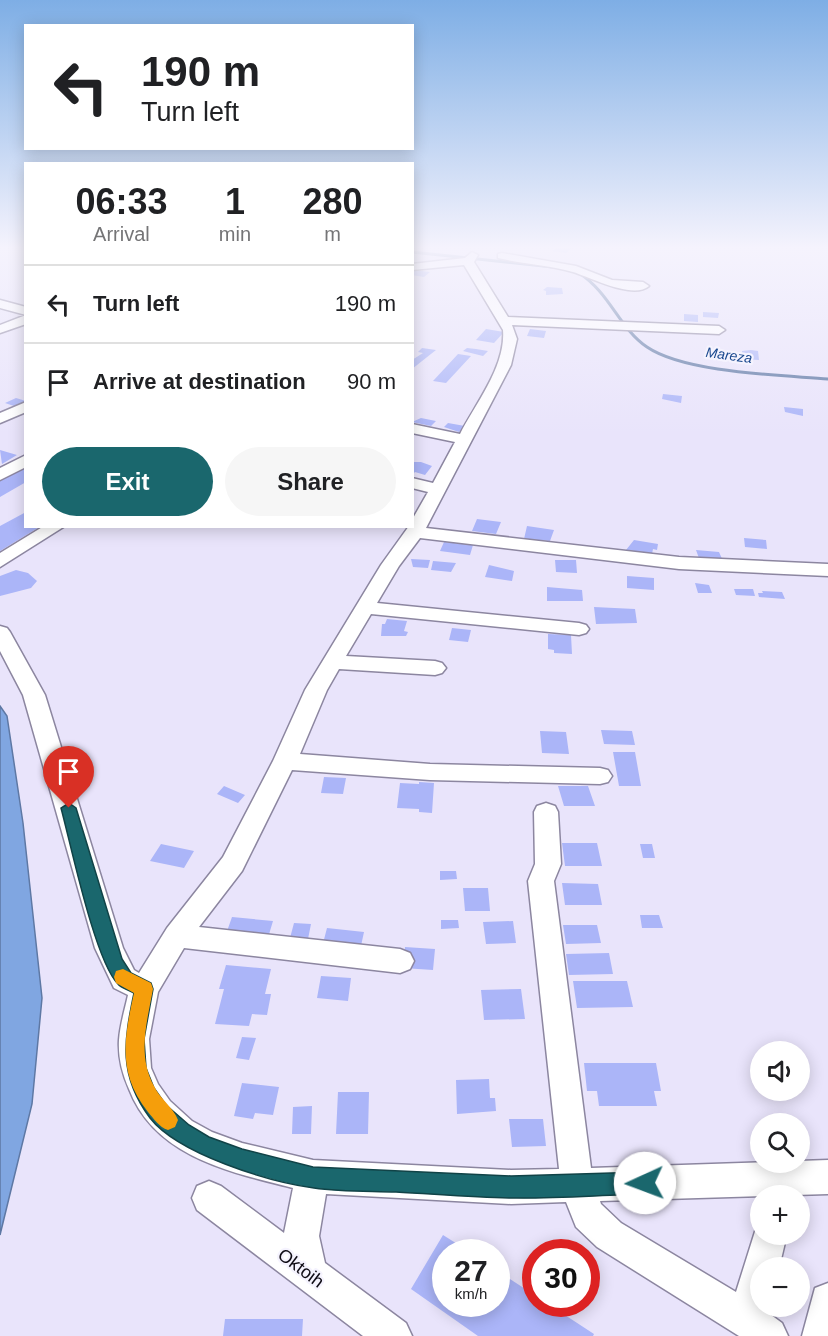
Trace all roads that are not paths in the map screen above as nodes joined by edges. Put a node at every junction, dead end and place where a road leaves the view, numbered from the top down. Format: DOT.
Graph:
graph roads {
  1 [pos="496,309"];
  2 [pos="24,320"];
  3 [pos="505,321"];
  4 [pos="0,329"];
  5 [pos="719,330"];
  6 [pos="24,333"];
  7 [pos="0,338"];
  8 [pos="24,407"];
  9 [pos="0,419"];
  10 [pos="414,428"];
  11 [pos="463,439"];
  12 [pos="24,461"];
  13 [pos="0,475"];
  14 [pos="414,484"];
  15 [pos="439,490"];
  16 [pos="54,528"];
  17 [pos="415,532"];
  18 [pos="0,561"];
  19 [pos="828,570"];
  20 [pos="366,608"];
  21 [pos="579,629"];
  22 [pos="0,632"];
  23 [pos="332,662"];
  24 [pos="435,668"];
  25 [pos="285,761"];
  26 [pos="600,776"];
  27 [pos="546,812"];
  28 [pos="177,936"];
  29 [pos="400,961"];
  30 [pos="144,989"];
  31 [pos="313,1177"];
  32 [pos="828,1177"];
  33 [pos="577,1185"];
  34 [pos="209,1198"];
  35 [pos="313,1277"];
  36 [pos="828,1301"];
  37 [pos="758,1327"];
  38 [pos="393,1336"];
  39 [pos="821,1336"];
  1 -- 3 [label="street"];
  2 -- 4 [label="street"];
  3 -- 5 [label="street"];
  3 -- 11 [label="street"];
  6 -- 7 [label="street"];
  8 -- 9 [label="street"];
  10 -- 11 [label="street"];
  11 -- 15 [label="street"];
  12 -- 13 [label="street"];
  14 -- 15 [label="street"];
  15 -- 17 [label="street"];
  16 -- 18 [label="street"];
  17 -- 19 [label="street"];
  17 -- 20 [label="street"];
  20 -- 21 [label="street"];
  20 -- 23 [label="street"];
  22 -- 30 [label="street"];
  23 -- 24 [label="street"];
  23 -- 25 [label="street"];
  25 -- 26 [label="street"];
  25 -- 28 [label="street"];
  27 -- 33 [label="street"];
  28 -- 29 [label="street"];
  28 -- 30 [label="street"];
  30 -- 31 [label="street"];
  31 -- 33 [label="street"];
  31 -- 35 [label="street"];
  32 -- 33 [label="street"];
  33 -- 37 [label="street"];
  34 -- 35 [label="street, Oktoih"];
  35 -- 38 [label="street, Oktoih"];
  36 -- 39 [label="street"];
}
